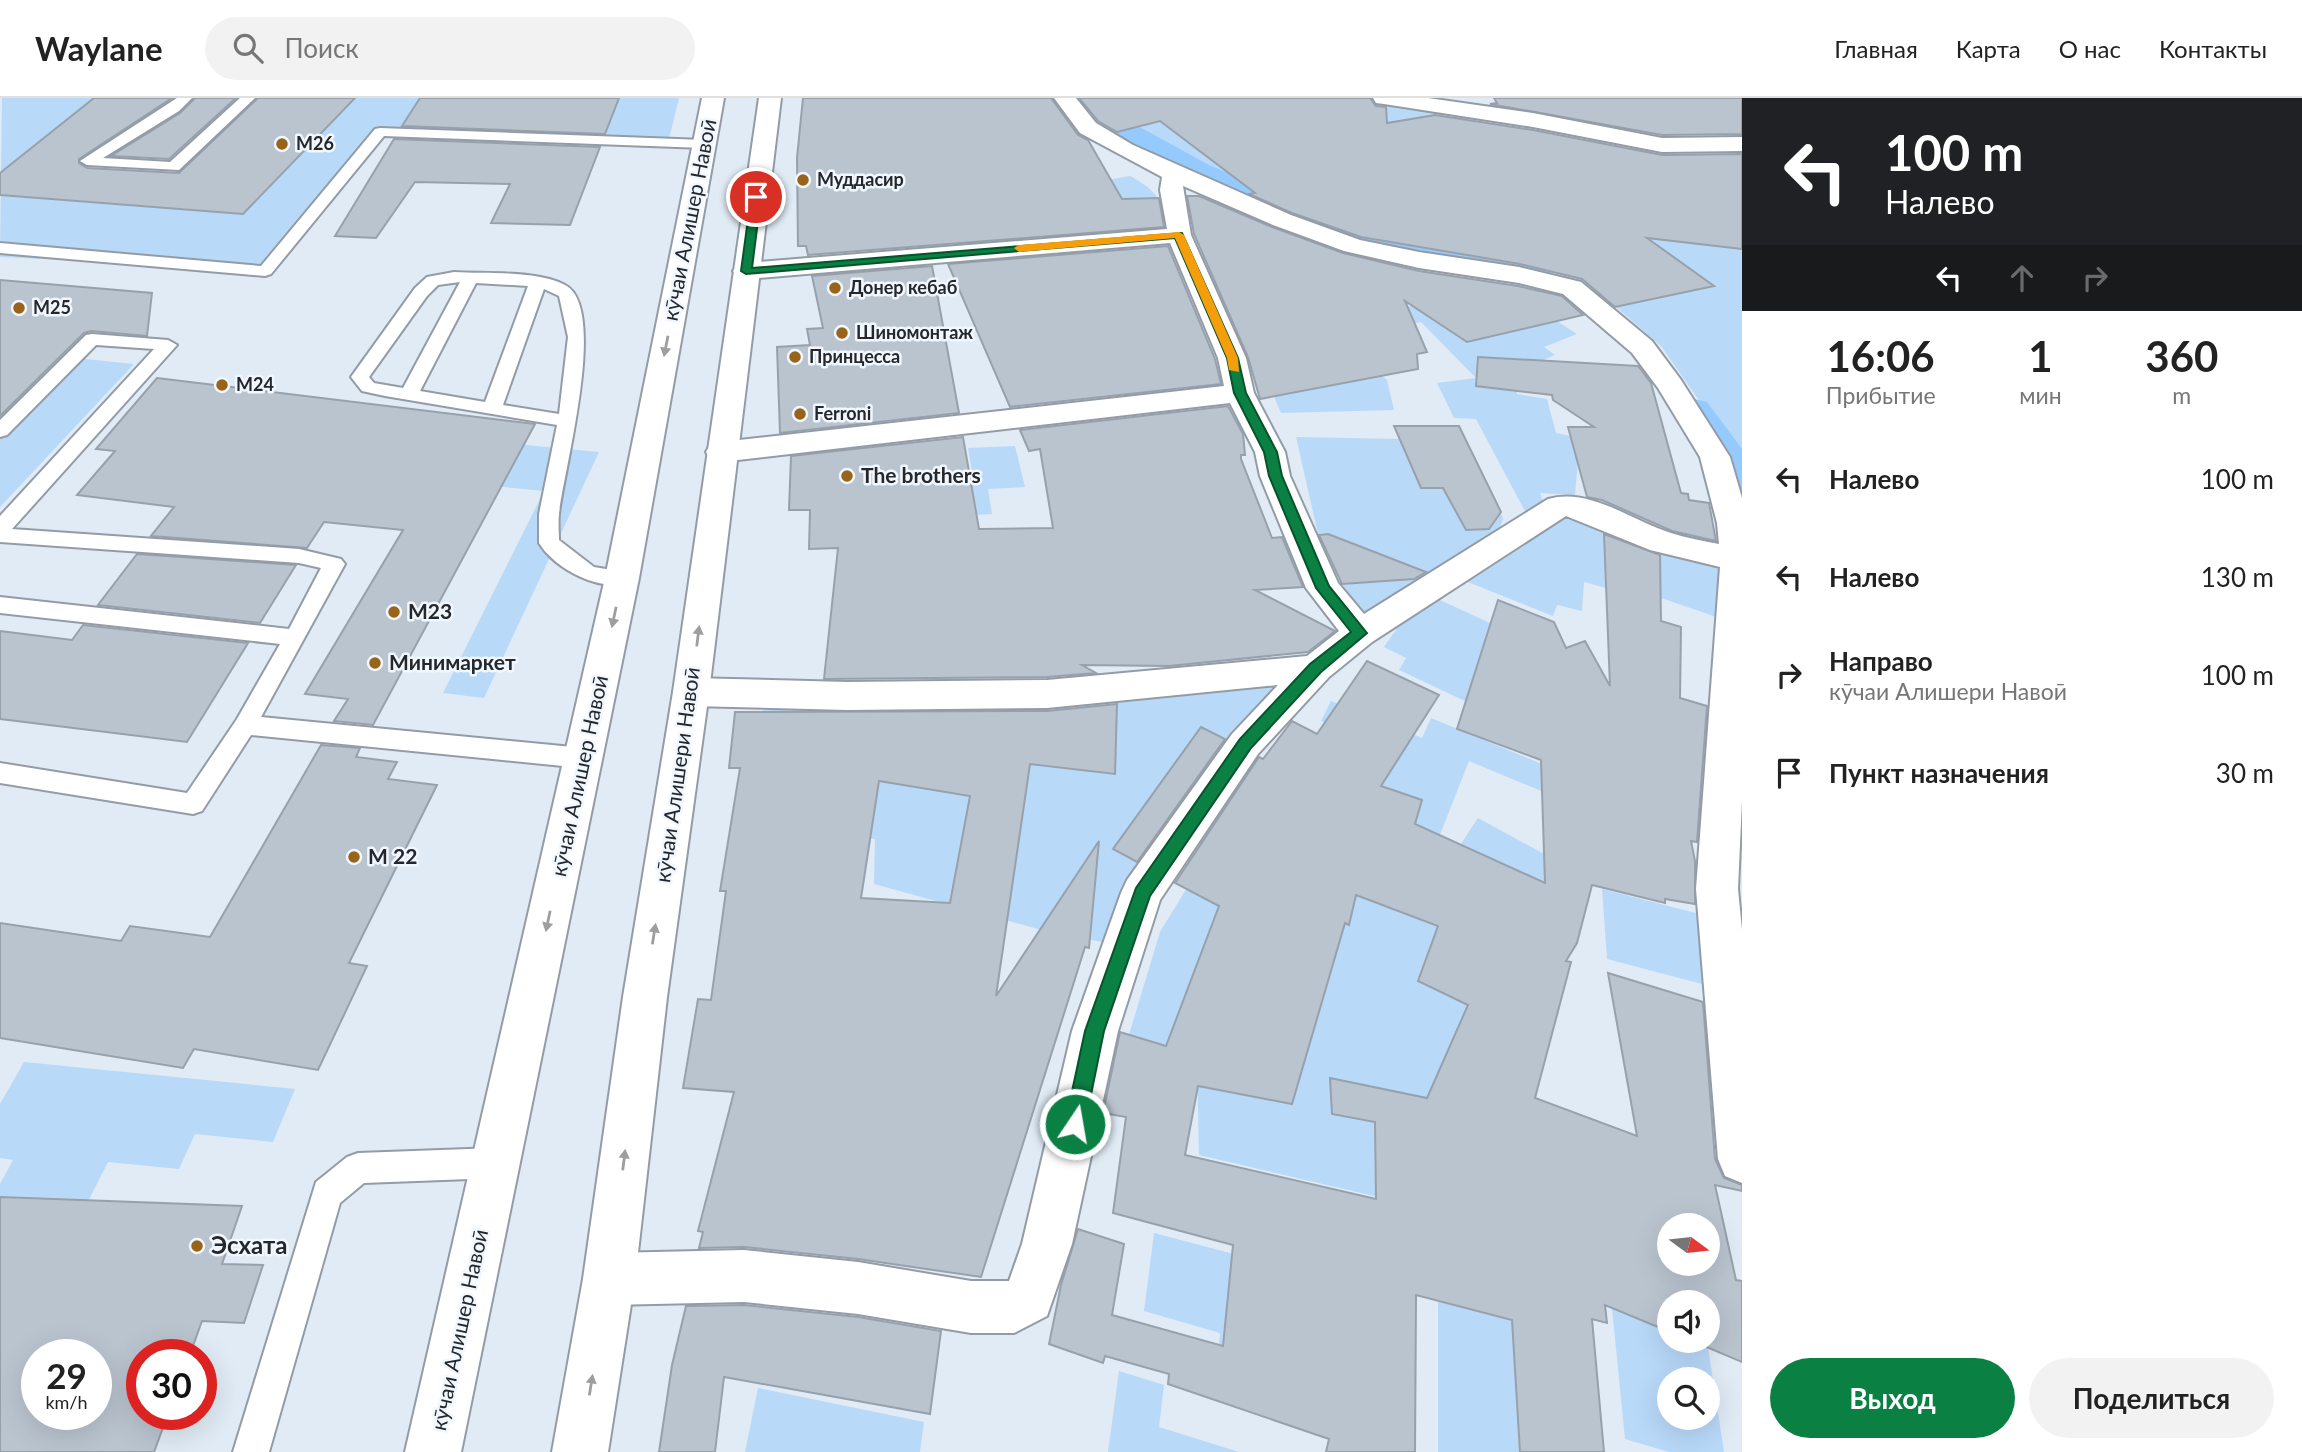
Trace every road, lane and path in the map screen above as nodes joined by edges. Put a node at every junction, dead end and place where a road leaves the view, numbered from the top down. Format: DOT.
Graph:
graph roads {
  1 [pos="185,98"];
  2 [pos="248,98"];
  3 [pos="713,98"];
  4 [pos="770,98"];
  5 [pos="1065,98"];
  6 [pos="1384,98"];
  7 [pos="704,144"];
  8 [pos="1742,144"];
  9 [pos="1174,174"];
  10 [pos="1179,235"];
  11 [pos="0,248"];
  12 [pos="746,271"];
  13 [pos="470,278"];
  14 [pos="538,282"];
  15 [pos="1240,393"];
  16 [pos="410,395"];
  17 [pos="492,409"];
  18 [pos="568,421"];
  19 [pos="0,431"];
  20 [pos="721,452"];
  21 [pos="0,529"];
  22 [pos="0,535"];
  23 [pos="1737,561"];
  24 [pos="622,578"];
  25 [pos="0,605"];
  26 [pos="1360,633"];
  27 [pos="295,638"];
  28 [pos="1737,639"];
  29 [pos="1316,668"];
  30 [pos="691,692"];
  31 [pos="245,725"];
  32 [pos="583,758"];
  33 [pos="0,773"];
  34 [pos="1742,1159"];
  35 [pos="496,1163"];
  36 [pos="609,1279"];
  37 [pos="251,1452"];
  38 [pos="433,1452"];
  39 [pos="580,1452"];
  1 -- 2 [label="lane"];
  3 -- 7 [label="street, кӯчаи Алишер Навоӣ"];
  4 -- 12 [label="street, кӯчаи Алишери Навоӣ"];
  5 -- 9 [label="street"];
  6 -- 8 [label="street"];
  7 -- 11 [label="lane"];
  7 -- 24 [label="street, кӯчаи Алишер Навоӣ, one-way"];
  9 -- 10 [label="street"];
  9 -- 23 [label="street"];
  10 -- 12 [label="street"];
  10 -- 15 [label="street"];
  12 -- 20 [label="street, кӯчаи Алишери Навоӣ"];
  13 -- 14 [label="lane"];
  13 -- 16 [label="lane"];
  13 -- 16 [label="lane"];
  14 -- 17 [label="lane"];
  14 -- 18 [label="lane"];
  15 -- 20 [label="street"];
  15 -- 26 [label="street"];
  16 -- 17 [label="lane"];
  17 -- 18 [label="lane"];
  18 -- 24 [label="lane"];
  19 -- 21 [label="lane"];
  30 -- 20 [label="street, кӯчаи Алишери Навоӣ, one-way"];
  22 -- 27 [label="lane"];
  23 -- 26 [label="street"];
  23 -- 28 [label="street"];
  24 -- 32 [label="street, кӯчаи Алишер Навоӣ, one-way"];
  25 -- 27 [label="lane"];
  26 -- 29 [label="street"];
  27 -- 31 [label="lane"];
  28 -- 34 [label="street"];
  29 -- 30 [label="street"];
  29 -- 36 [label="street"];
  36 -- 30 [label="street, кӯчаи Алишери Навоӣ, one-way"];
  31 -- 32 [label="lane"];
  31 -- 33 [label="lane"];
  32 -- 35 [label="street, кӯчаи Алишер Навоӣ, one-way"];
  35 -- 37 [label="lane"];
  35 -- 38 [label="street, кӯчаи Алишер Навоӣ"];
  39 -- 36 [label="street, кӯчаи Алишери Навоӣ, one-way"];
}
